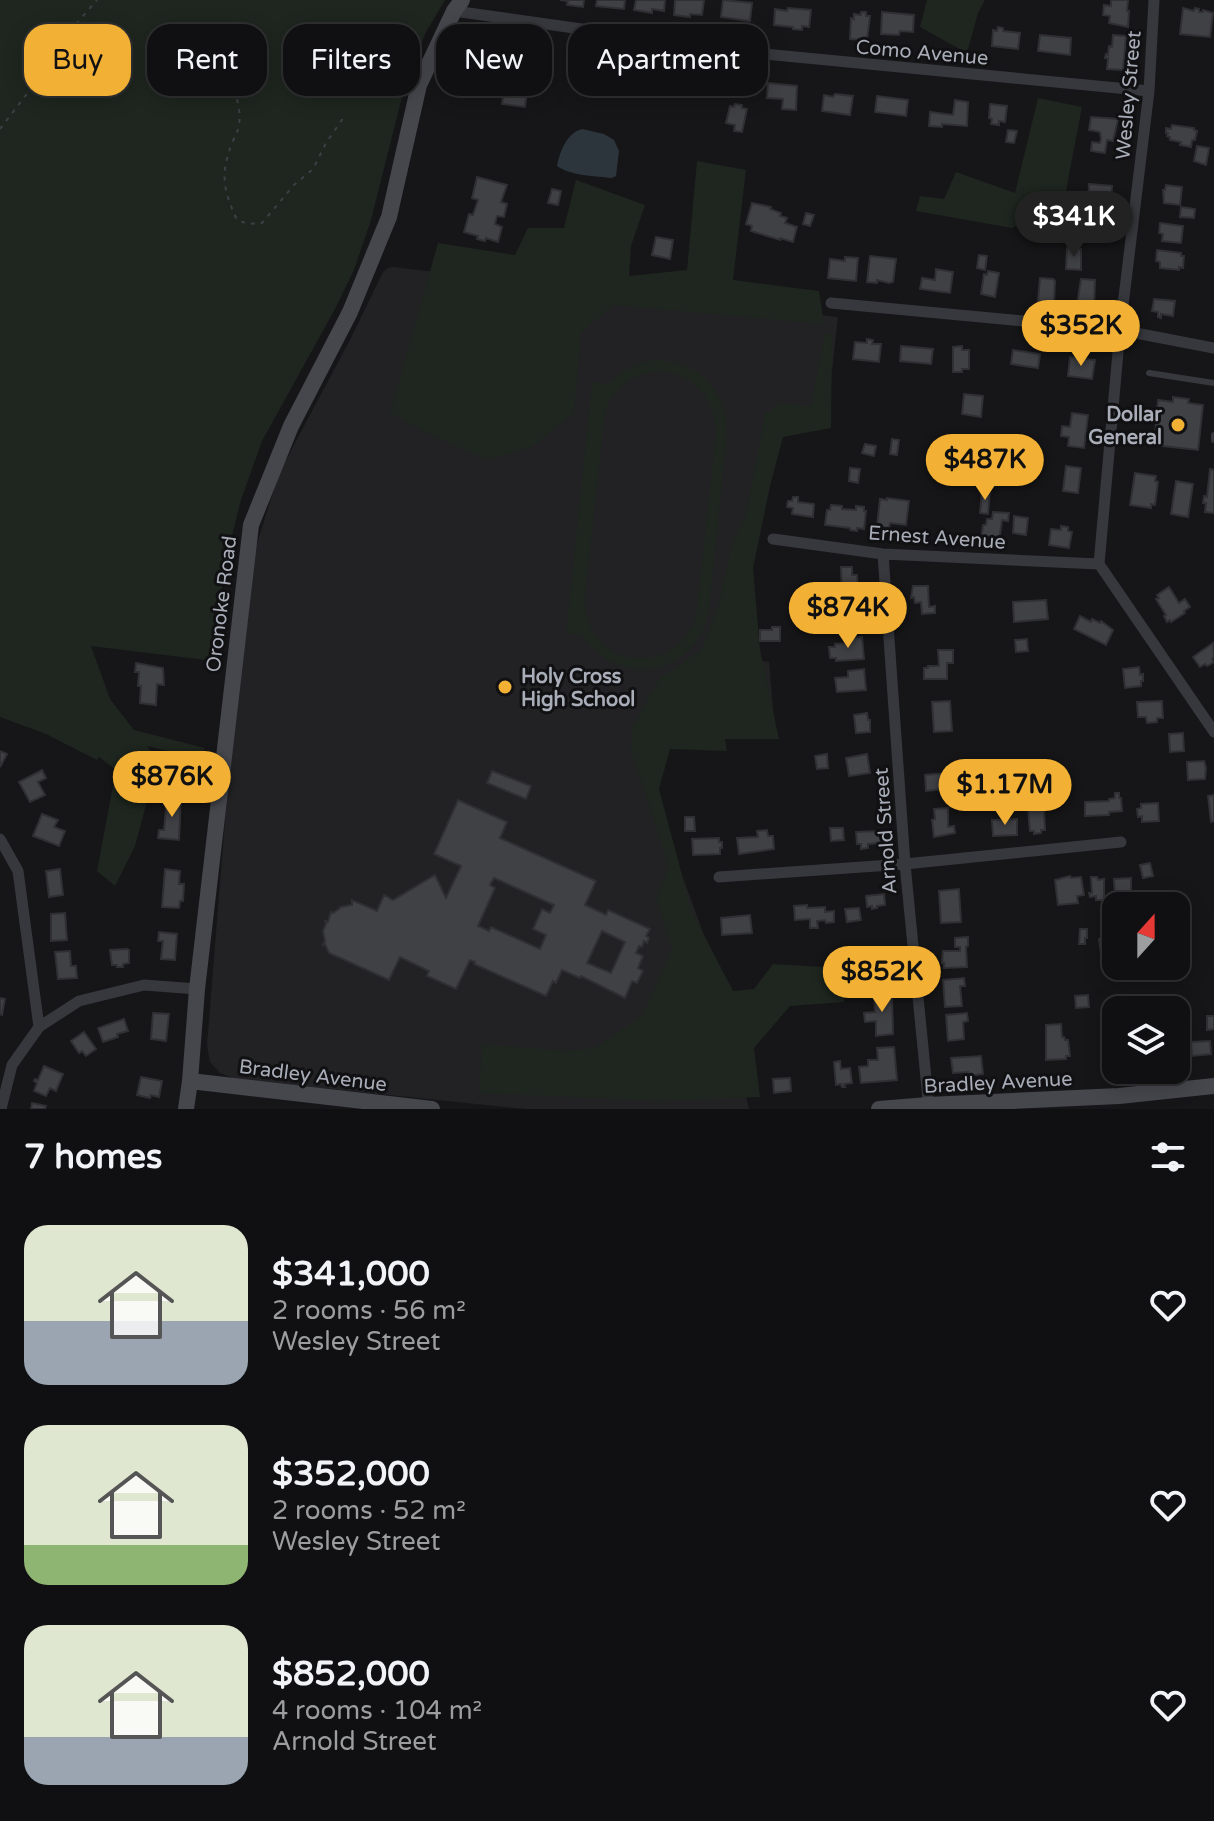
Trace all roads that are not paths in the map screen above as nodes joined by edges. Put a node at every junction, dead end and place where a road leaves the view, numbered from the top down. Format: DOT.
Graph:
graph roads {
  1 [pos="1154,0"];
  2 [pos="458,6"];
  3 [pos="1149,91"];
  4 [pos="831,303"];
  5 [pos="1120,330"];
  6 [pos="1214,348"];
  7 [pos="1149,373"];
  8 [pos="1214,383"];
  9 [pos="773,539"];
  10 [pos="883,554"];
  11 [pos="1099,564"];
  12 [pos="1214,732"];
  13 [pos="0,839"];
  14 [pos="1121,842"];
  15 [pos="905,864"];
  16 [pos="719,877"];
  17 [pos="197,989"];
  18 [pos="39,1027"];
  19 [pos="190,1081"];
  20 [pos="1214,1086"];
  21 [pos="1120,1102"];
  22 [pos="345,1104"];
  23 [pos="928,1107"];
  24 [pos="1,1109"];
  25 [pos="186,1109"];
  26 [pos="432,1109"];
  27 [pos="879,1109"];
  1 -- 3 [label="street, Wesley Street"];
  2 -- 3 [label="street, Como Avenue"];
  2 -- 17 [label="street, Oronoke Road"];
  3 -- 5 [label="street, Wesley Street"];
  4 -- 5 [label="street"];
  5 -- 6 [label="street"];
  5 -- 11 [label="street, Wesley Street"];
  7 -- 8 [label="lane"];
  9 -- 10 [label="street, Ernest Avenue"];
  10 -- 11 [label="street, Ernest Avenue"];
  10 -- 15 [label="street, Arnold Street"];
  11 -- 12 [label="street"];
  13 -- 18 [label="street"];
  14 -- 15 [label="street"];
  15 -- 16 [label="street"];
  15 -- 23 [label="street, Arnold Street"];
  17 -- 18 [label="street"];
  17 -- 19 [label="street, Oronoke Road"];
  18 -- 24 [label="street"];
  19 -- 22 [label="street, Bradley Avenue"];
  19 -- 25 [label="street, Oronoke Road"];
  20 -- 21 [label="street, Bradley Avenue"];
  21 -- 23 [label="street, Bradley Avenue"];
  22 -- 26 [label="street, Bradley Avenue"];
  23 -- 27 [label="street, Bradley Avenue"];
}
